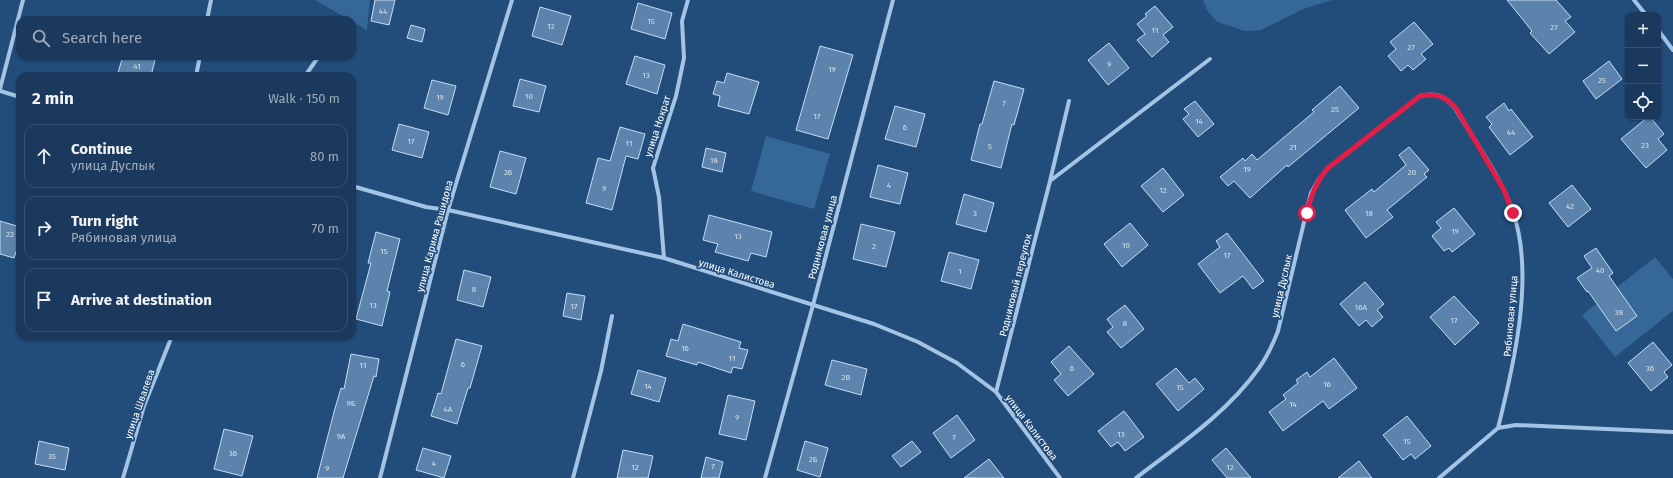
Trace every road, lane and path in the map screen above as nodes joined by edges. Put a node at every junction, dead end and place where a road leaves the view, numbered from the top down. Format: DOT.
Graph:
graph roads {
  1 [pos="23,0"];
  2 [pos="211,0"];
  3 [pos="512,0"];
  4 [pos="688,0"];
  5 [pos="893,0"];
  6 [pos="1634,0"];
  7 [pos="1644,12"];
  8 [pos="19,16"];
  9 [pos="208,16"];
  10 [pos="16,27"];
  11 [pos="1661,34"];
  12 [pos="1673,50"];
  13 [pos="1210,59"];
  14 [pos="199,60"];
  15 [pos="316,60"];
  16 [pos="197,72"];
  17 [pos="308,72"];
  18 [pos="0,90"];
  19 [pos="1428,94"];
  20 [pos="16,96"];
  21 [pos="1070,101"];
  22 [pos="1050,181"];
  23 [pos="356,187"];
  24 [pos="448,210"];
  25 [pos="664,258"];
  26 [pos="813,305"];
  27 [pos="612,316"];
  28 [pos="170,340"];
  29 [pos="996,392"];
  30 [pos="1498,428"];
  31 [pos="1673,432"];
  32 [pos="123,478"];
  33 [pos="380,478"];
  34 [pos="572,478"];
  35 [pos="765,478"];
  36 [pos="1060,478"];
  37 [pos="1136,478"];
  38 [pos="1439,478"];
  1 -- 8 [label="street"];
  2 -- 9 [label="street"];
  3 -- 24 [label="street, улица Карима Рашидова"];
  4 -- 25 [label="street, улица Нократ"];
  5 -- 26 [label="street, Родниковая улица"];
  6 -- 7 [label="street"];
  10 -- 18 [label="street"];
  11 -- 12 [label="street"];
  13 -- 22 [label="street"];
  14 -- 16 [label="street"];
  15 -- 17 [label="street"];
  18 -- 20 [label="street"];
  19 -- 30 [label="street, Рябиновая улица"];
  19 -- 37 [label="street, улица Дуслык"];
  21 -- 22 [label="street, Родниковый переулок"];
  22 -- 29 [label="street, Родниковый переулок"];
  23 -- 24 [label="street, улица Калистова"];
  24 -- 25 [label="street, улица Калистова"];
  24 -- 33 [label="street, улица Карима Рашидова"];
  25 -- 26 [label="street, улица Калистова"];
  26 -- 29 [label="street, улица Калистова"];
  26 -- 35 [label="street, Родниковая улица"];
  27 -- 34 [label="street"];
  28 -- 32 [label="street, улица Швалева"];
  29 -- 36 [label="street, улица Калистова"];
  30 -- 31 [label="street"];
  30 -- 38 [label="street"];
}
